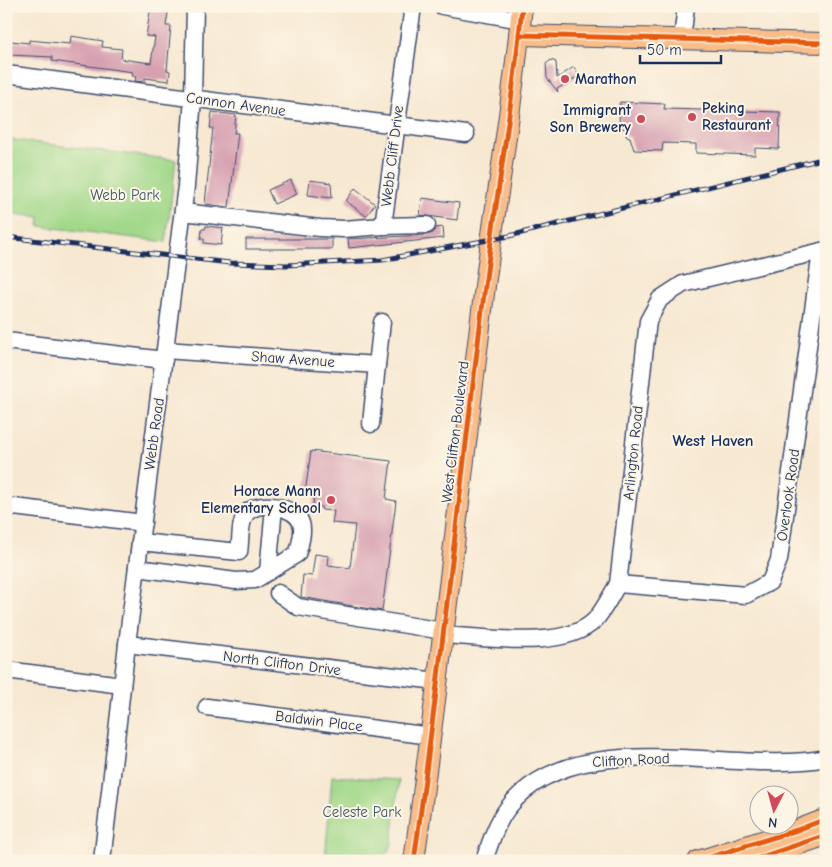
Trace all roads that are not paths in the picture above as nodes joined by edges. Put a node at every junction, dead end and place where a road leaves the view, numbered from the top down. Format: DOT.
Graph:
graph roads {
  1 [pos="195,6"];
  2 [pos="413,6"];
  3 [pos="442,6"];
  4 [pos="686,6"];
  5 [pos="521,21"];
  6 [pos="682,39"];
  7 [pos="826,43"];
  8 [pos="6,74"];
  9 [pos="193,98"];
  10 [pos="396,126"];
  11 [pos="466,134"];
  12 [pos="182,212"];
  13 [pos="427,224"];
  14 [pos="383,226"];
  15 [pos="823,251"];
  16 [pos="382,322"];
  17 [pos="6,341"];
  18 [pos="165,355"];
  19 [pos="378,365"];
  20 [pos="371,424"];
  21 [pos="6,506"];
  22 [pos="274,507"];
  23 [pos="143,523"];
  24 [pos="140,542"];
  25 [pos="239,552"];
  26 [pos="137,568"];
  27 [pos="268,572"];
  28 [pos="236,581"];
  29 [pos="618,584"];
  30 [pos="278,593"];
  31 [pos="443,633"];
  32 [pos="127,644"];
  33 [pos="6,670"];
  34 [pos="437,682"];
  35 [pos="122,685"];
  36 [pos="207,707"];
  37 [pos="431,736"];
  38 [pos="826,758"];
  39 [pos="826,818"];
  40 [pos="826,834"];
  41 [pos="102,861"];
  42 [pos="414,861"];
  43 [pos="484,861"];
  44 [pos="698,861"];
  45 [pos="750,861"];
  1 -- 9 [label="street, Webb Road"];
  2 -- 10 [label="street, Webb Cliff Drive"];
  3 -- 5 [label="street"];
  4 -- 6 [label="street"];
  5 -- 6 [label="main road"];
  5 -- 31 [label="main road, West Clifton Boulevard"];
  6 -- 7 [label="main road"];
  8 -- 9 [label="street, Cannon Avenue"];
  9 -- 10 [label="street, Cannon Avenue"];
  9 -- 12 [label="street, Webb Road"];
  10 -- 11 [label="street, Cannon Avenue"];
  10 -- 14 [label="street, Webb Cliff Drive"];
  12 -- 14 [label="street, Webb Cliff Drive"];
  12 -- 18 [label="street, Webb Road"];
  13 -- 14 [label="street"];
  15 -- 29 [label="street, Arlington Road"];
  15 -- 29 [label="street, Overlook Road"];
  16 -- 19 [label="street"];
  17 -- 18 [label="street, Shaw Avenue"];
  18 -- 19 [label="street, Shaw Avenue"];
  18 -- 23 [label="street, Webb Road"];
  19 -- 20 [label="street"];
  21 -- 23 [label="street"];
  22 -- 25 [label="street"];
  22 -- 27 [label="street"];
  22 -- 27 [label="street"];
  23 -- 24 [label="street, Webb Road"];
  24 -- 25 [label="street"];
  24 -- 26 [label="street, Webb Road"];
  25 -- 28 [label="street"];
  26 -- 28 [label="street"];
  26 -- 32 [label="street, Webb Road"];
  27 -- 28 [label="street"];
  29 -- 31 [label="street, Arlington Road"];
  30 -- 31 [label="street, Arlington Road"];
  31 -- 34 [label="main road, West Clifton Boulevard"];
  32 -- 34 [label="street, North Clifton Drive"];
  32 -- 35 [label="street, Webb Road"];
  33 -- 35 [label="street"];
  34 -- 37 [label="main road, West Clifton Boulevard"];
  35 -- 41 [label="street, Webb Road"];
  36 -- 37 [label="street, Baldwin Place"];
  37 -- 42 [label="main road, West Clifton Boulevard"];
  38 -- 43 [label="street, Clifton Road"];
  39 -- 44 [label="main road"];
  40 -- 45 [label="main road"];
}
